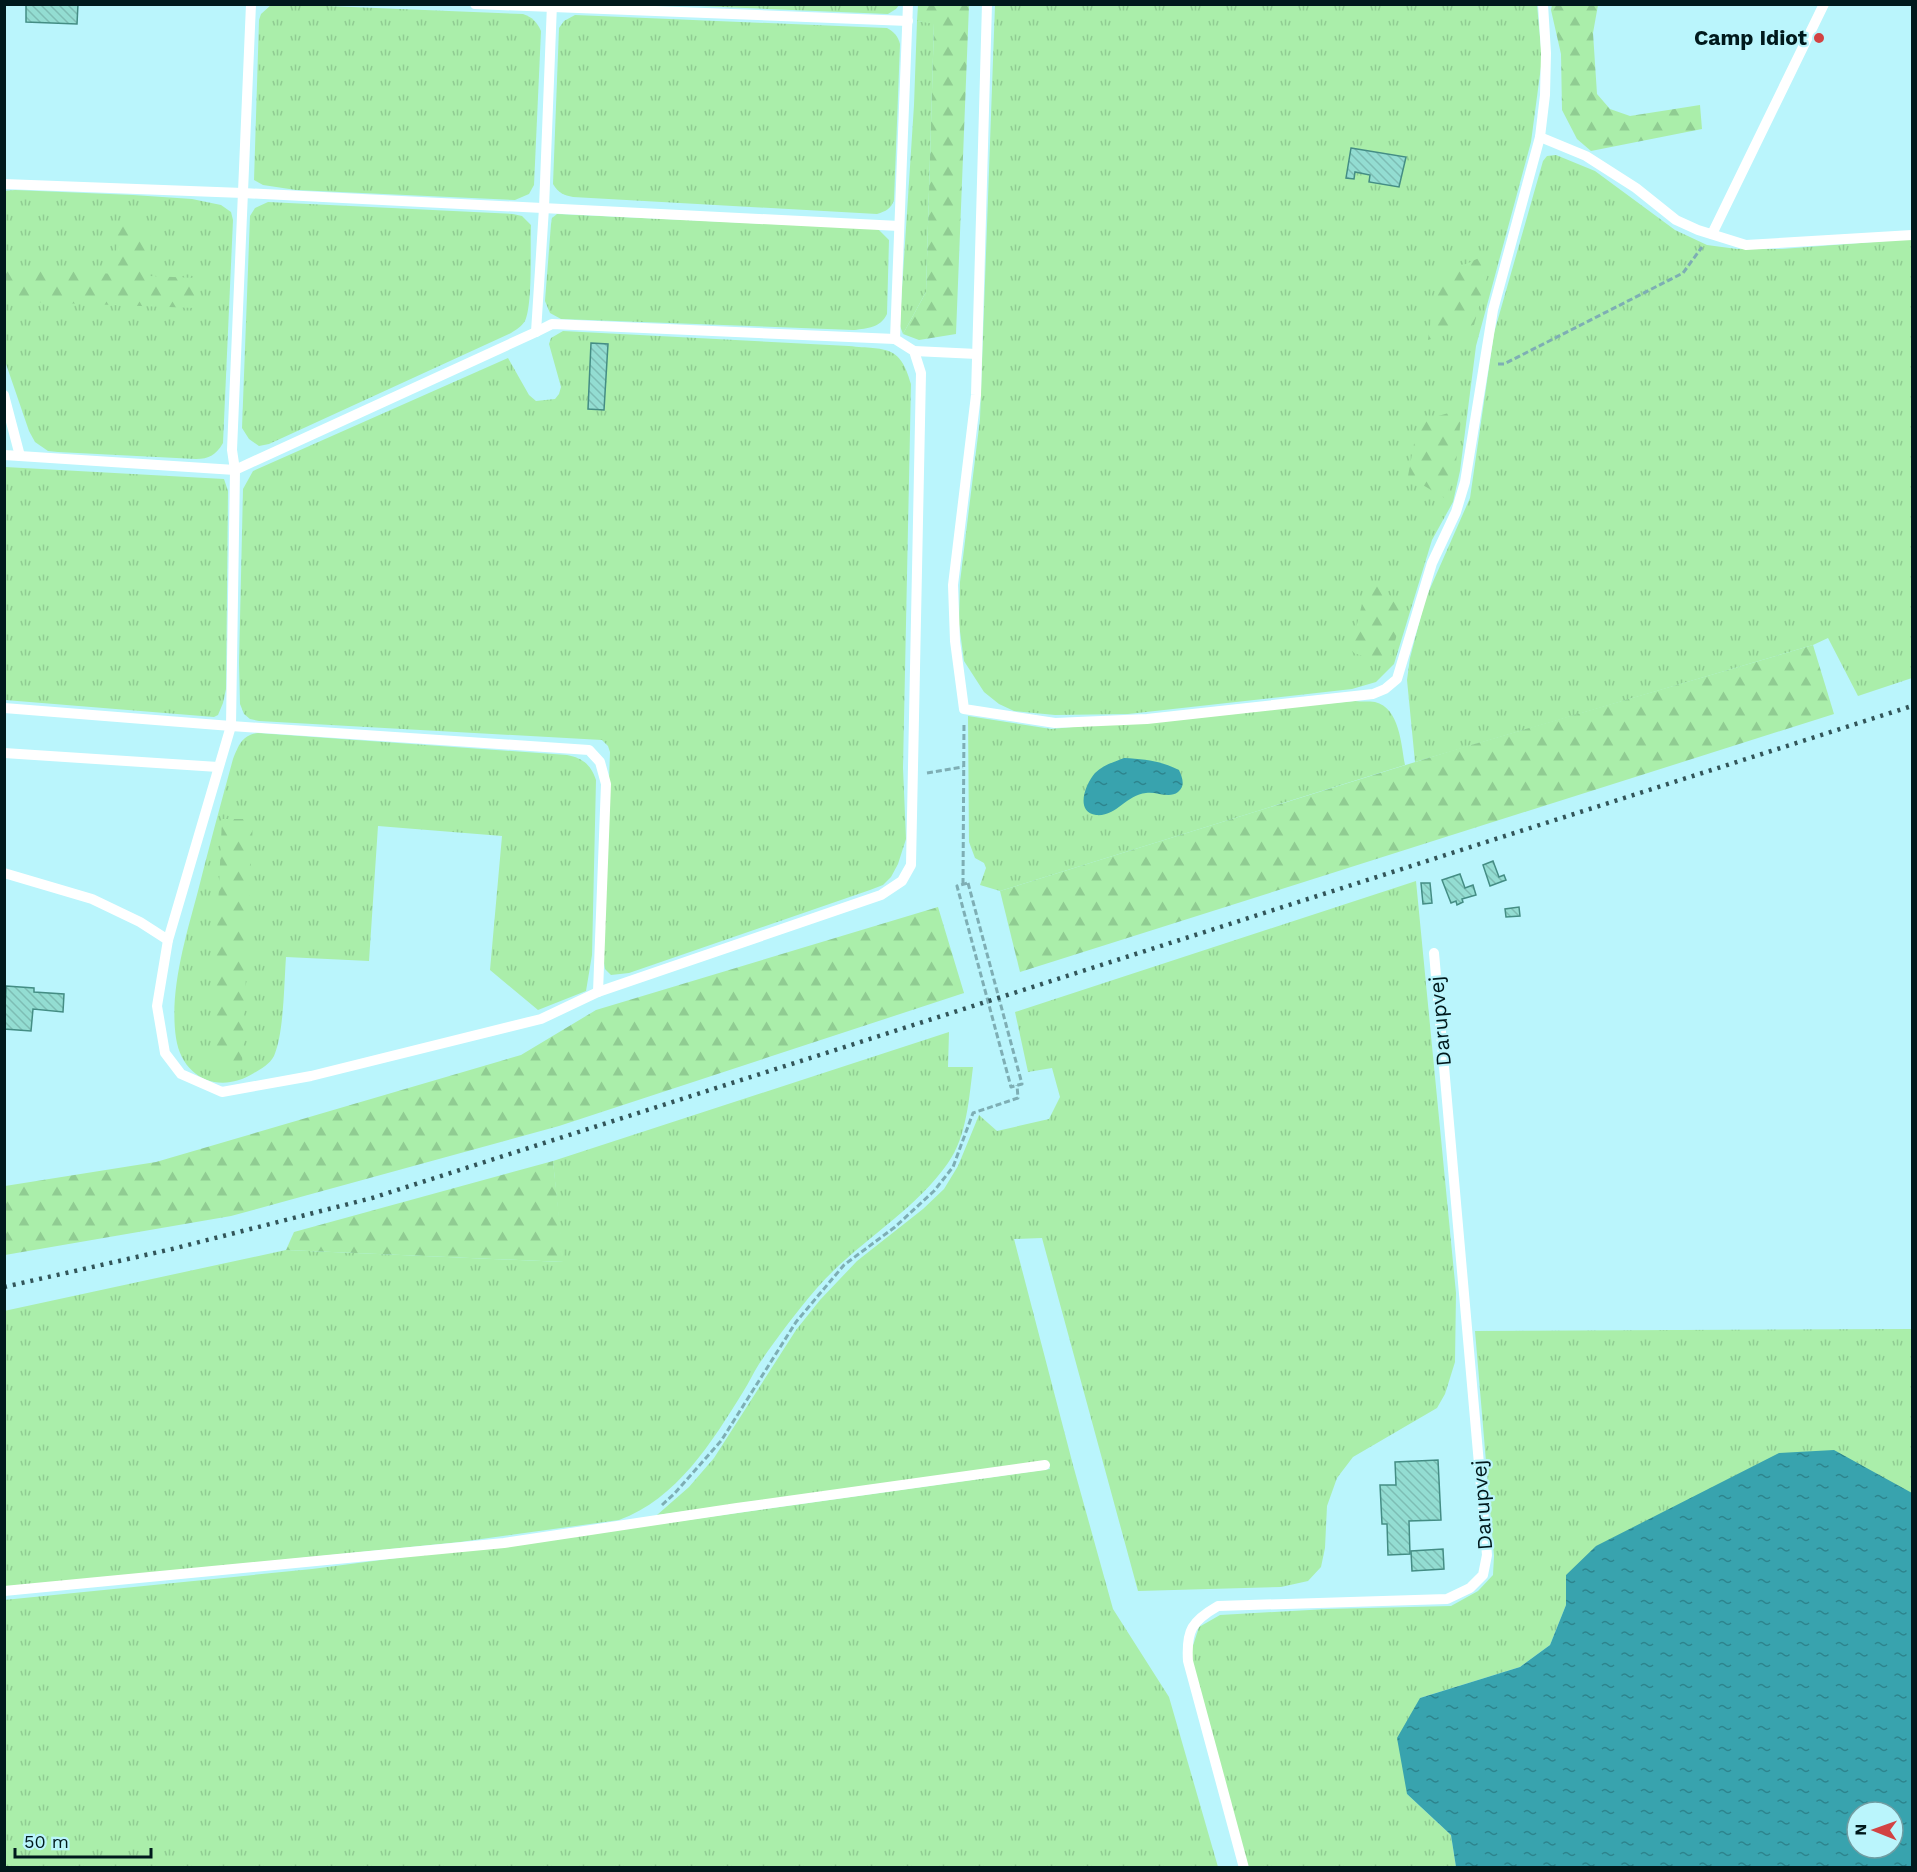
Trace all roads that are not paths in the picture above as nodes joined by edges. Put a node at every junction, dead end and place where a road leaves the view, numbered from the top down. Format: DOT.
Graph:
graph roads {
  1 [pos="251,4"];
  2 [pos="475,4"];
  3 [pos="908,4"];
  4 [pos="987,4"];
  5 [pos="1544,4"];
  6 [pos="1824,4"];
  7 [pos="552,6"];
  8 [pos="908,21"];
  9 [pos="1540,137"];
  10 [pos="4,184"];
  11 [pos="243,194"];
  12 [pos="544,208"];
  13 [pos="899,226"];
  14 [pos="1712,234"];
  15 [pos="1912,235"];
  16 [pos="536,332"];
  17 [pos="895,339"];
  18 [pos="914,351"];
  19 [pos="977,354"];
  20 [pos="4,395"];
  21 [pos="4,455"];
  22 [pos="20,456"];
  23 [pos="235,470"];
  24 [pos="4,708"];
  25 [pos="231,726"];
  26 [pos="4,753"];
  27 [pos="218,767"];
  28 [pos="4,873"];
  29 [pos="168,940"];
  30 [pos="1434,953"];
  31 [pos="598,992"];
  32 [pos="1045,1465"];
  33 [pos="4,1592"];
  34 [pos="1244,1868"];
  1 -- 11 [label="lane"];
  2 -- 7 [label="lane"];
  3 -- 8 [label="lane"];
  4 -- 19 [label="lane"];
  5 -- 9 [label="lane"];
  6 -- 14 [label="lane"];
  7 -- 8 [label="lane"];
  7 -- 12 [label="lane"];
  8 -- 13 [label="lane"];
  9 -- 14 [label="lane"];
  9 -- 19 [label="lane"];
  10 -- 11 [label="lane"];
  11 -- 12 [label="lane"];
  11 -- 23 [label="lane"];
  12 -- 13 [label="lane"];
  12 -- 16 [label="lane"];
  13 -- 17 [label="lane"];
  14 -- 15 [label="lane"];
  16 -- 17 [label="lane"];
  16 -- 23 [label="lane"];
  17 -- 18 [label="lane"];
  18 -- 19 [label="lane"];
  18 -- 31 [label="lane"];
  20 -- 22 [label="lane"];
  21 -- 22 [label="lane"];
  22 -- 23 [label="lane"];
  23 -- 25 [label="lane"];
  24 -- 25 [label="lane"];
  25 -- 27 [label="lane"];
  25 -- 31 [label="lane"];
  26 -- 27 [label="lane"];
  27 -- 29 [label="lane"];
  28 -- 29 [label="lane"];
  29 -- 31 [label="lane"];
  30 -- 34 [label="lane, Darupvej"];
  32 -- 33 [label="lane"];
}
